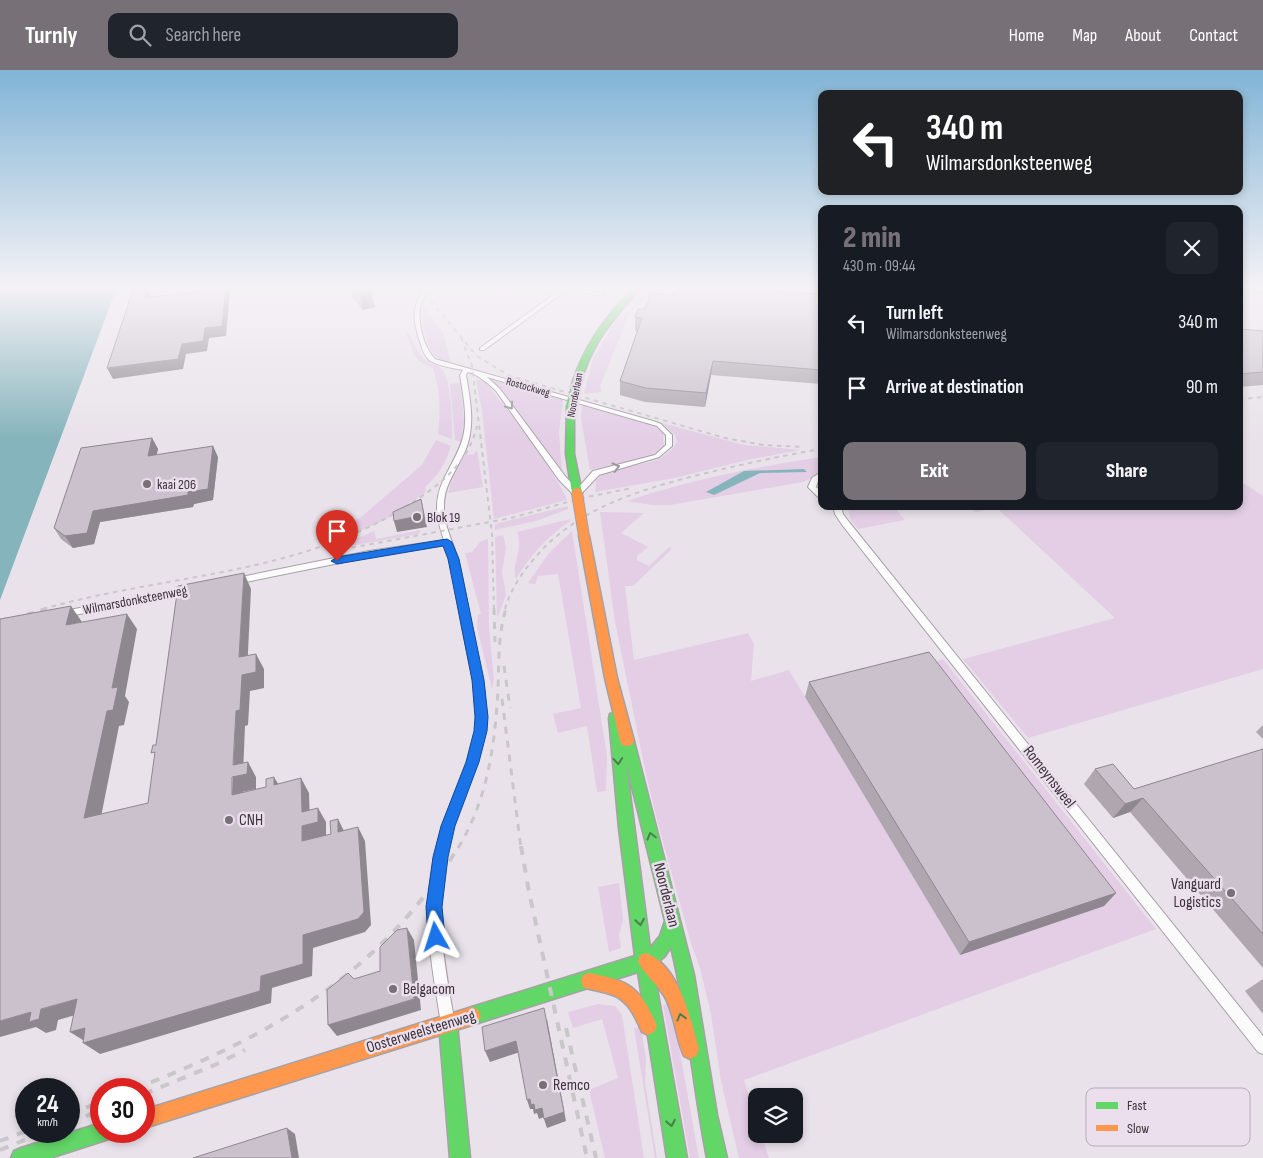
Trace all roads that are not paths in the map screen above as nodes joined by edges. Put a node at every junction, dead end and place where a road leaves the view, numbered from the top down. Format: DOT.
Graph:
graph roads {
  1 [pos="422,338"];
  2 [pos="497,338"];
  3 [pos="594,338"];
  4 [pos="482,349"];
  5 [pos="466,370"];
  6 [pos="475,373"];
  7 [pos="818,478"];
  8 [pos="818,492"];
  9 [pos="576,493"];
  10 [pos="838,510"];
  11 [pos="447,542"];
  12 [pos="228,582"];
  13 [pos="194,589"];
  14 [pos="51,616"];
  15 [pos="611,678"];
  16 [pos="672,917"];
  17 [pos="646,961"];
  18 [pos="585,981"];
  19 [pos="448,1024"];
  20 [pos="1263,1047"];
  21 [pos="664,1087"];
  22 [pos="708,1115"];
  23 [pos="155,1116"];
  24 [pos="90,1136"];
  25 [pos="21,1158"];
  26 [pos="460,1158"];
  27 [pos="677,1158"];
  28 [pos="717,1158"];
  1 -- 5 [label="street, Rostockweg"];
  2 -- 4 [label="street"];
  3 -- 9 [label="main road, Noorderlaan, bridge"];
  5 -- 6 [label="street, Rostockweg"];
  5 -- 11 [label="street"];
  6 -- 9 [label="street, one-way"];
  9 -- 6 [label="street, Rostockweg, one-way"];
  7 -- 8 [label="street"];
  9 -- 15 [label="main road, Noorderlaan, bridge"];
  10 -- 20 [label="street, Romeynsweel"];
  11 -- 12 [label="street"];
  11 -- 19 [label="street"];
  13 -- 14 [label="street, Wilmarsdonksteenweg"];
  16 -- 15 [label="main road, Noorderlaan, one-way"];
  15 -- 17 [label="main road, Noorderlaan, one-way"];
  16 -- 17 [label="main road, Oosterweelsteenweg"];
  16 -- 22 [label="main road, Noorderlaan"];
  17 -- 18 [label="main road, Oosterweelsteenweg"];
  17 -- 21 [label="main road, Noorderlaan"];
  22 -- 17 [label="main road, Noorderlaan, one-way"];
  18 -- 19 [label="main road, Oosterweelsteenweg"];
  18 -- 21 [label="main road"];
  19 -- 23 [label="main road, Oosterweelsteenweg"];
  19 -- 26 [label="main road"];
  21 -- 27 [label="main road, Noorderlaan, one-way"];
  22 -- 28 [label="main road, Noorderlaan"];
  24 -- 25 [label="main road"];
}
